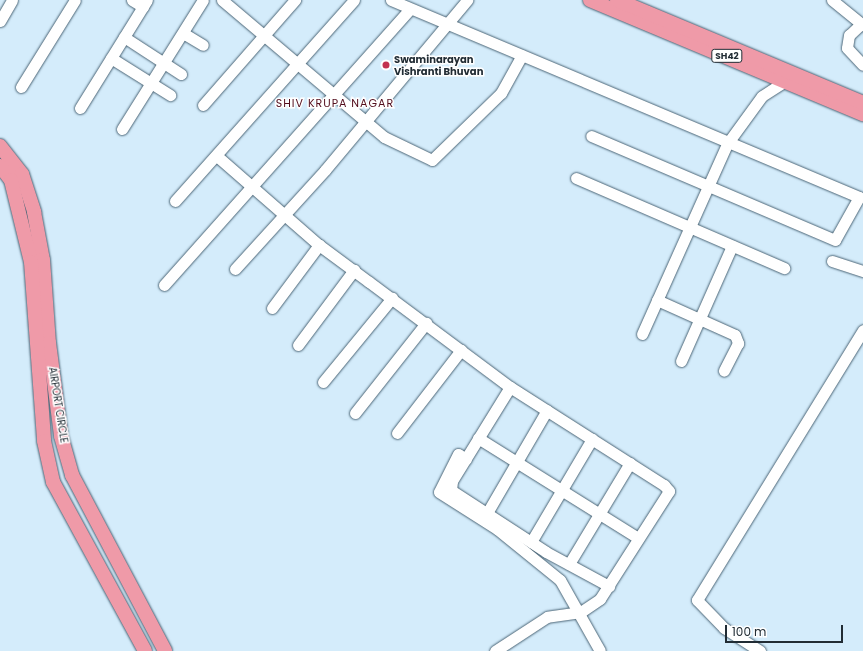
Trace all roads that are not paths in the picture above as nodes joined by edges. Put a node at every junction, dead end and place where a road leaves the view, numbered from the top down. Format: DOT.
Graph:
graph roads {
  1 [pos="12,0"];
  2 [pos="74,0"];
  3 [pos="132,0"];
  4 [pos="203,0"];
  5 [pos="295,0"];
  6 [pos="354,0"];
  7 [pos="391,0"];
  8 [pos="467,0"];
  9 [pos="590,0"];
  10 [pos="617,0"];
  11 [pos="832,0"];
  12 [pos="230,2"];
  13 [pos="145,4"];
  14 [pos="410,9"];
  15 [pos="0,21"];
  16 [pos="862,24"];
  17 [pos="449,25"];
  18 [pos="183,32"];
  19 [pos="265,36"];
  20 [pos="124,37"];
  21 [pos="203,45"];
  22 [pos="522,55"];
  23 [pos="111,58"];
  24 [pos="164,63"];
  25 [pos="297,64"];
  26 [pos="863,65"];
  27 [pos="181,74"];
  28 [pos="785,81"];
  29 [pos="151,83"];
  30 [pos="21,87"];
  31 [pos="170,95"];
  32 [pos="332,95"];
  33 [pos="863,103"];
  34 [pos="203,105"];
  35 [pos="80,108"];
  36 [pos="863,114"];
  37 [pos="366,122"];
  38 [pos="122,129"];
  39 [pos="591,136"];
  40 [pos="727,144"];
  41 [pos="0,146"];
  42 [pos="218,156"];
  43 [pos="0,166"];
  44 [pos="576,178"];
  45 [pos="251,186"];
  46 [pos="708,186"];
  47 [pos="175,201"];
  48 [pos="284,214"];
  49 [pos="689,228"];
  50 [pos="320,245"];
  51 [pos="732,246"];
  52 [pos="832,261"];
  53 [pos="784,268"];
  54 [pos="235,269"];
  55 [pos="354,270"];
  56 [pos="863,271"];
  57 [pos="164,285"];
  58 [pos="392,298"];
  59 [pos="657,300"];
  60 [pos="272,308"];
  61 [pos="700,320"];
  62 [pos="426,323"];
  63 [pos="863,330"];
  64 [pos="642,334"];
  65 [pos="298,345"];
  66 [pos="461,350"];
  67 [pos="681,361"];
  68 [pos="724,371"];
  69 [pos="322,382"];
  70 [pos="510,387"];
  71 [pos="547,410"];
  72 [pos="355,413"];
  73 [pos="397,432"];
  74 [pos="478,438"];
  75 [pos="592,439"];
  76 [pos="466,459"];
  77 [pos="516,462"];
  78 [pos="630,463"];
  79 [pos="562,491"];
  80 [pos="486,513"];
  81 [pos="599,514"];
  82 [pos="638,538"];
  83 [pos="531,542"];
  84 [pos="569,564"];
  85 [pos="608,586"];
  86 [pos="581,612"];
  87 [pos="145,651"];
  88 [pos="165,651"];
  89 [pos="495,651"];
  90 [pos="600,651"];
  91 [pos="760,651"];
  1 -- 15 [label="street"];
  2 -- 30 [label="street"];
  3 -- 13 [label="street"];
  4 -- 18 [label="street"];
  5 -- 19 [label="street"];
  6 -- 25 [label="street"];
  7 -- 14 [label="street"];
  8 -- 17 [label="street"];
  9 -- 28 [label="main road, SH42"];
  10 -- 33 [label="main road, SH42"];
  11 -- 16 [label="street"];
  12 -- 19 [label="street"];
  13 -- 20 [label="street"];
  14 -- 17 [label="street"];
  14 -- 32 [label="street"];
  16 -- 26 [label="street"];
  17 -- 22 [label="street"];
  17 -- 37 [label="street"];
  18 -- 21 [label="street"];
  18 -- 24 [label="street"];
  19 -- 25 [label="street"];
  19 -- 34 [label="street"];
  20 -- 23 [label="street"];
  20 -- 24 [label="street"];
  22 -- 37 [label="street"];
  22 -- 40 [label="street"];
  23 -- 29 [label="street"];
  23 -- 35 [label="street"];
  24 -- 27 [label="street"];
  24 -- 29 [label="street"];
  25 -- 32 [label="street"];
  25 -- 42 [label="street"];
  28 -- 36 [label="main road, SH42"];
  28 -- 40 [label="street"];
  29 -- 31 [label="street"];
  29 -- 38 [label="street"];
  32 -- 37 [label="street"];
  32 -- 45 [label="street"];
  37 -- 48 [label="street"];
  39 -- 46 [label="street"];
  40 -- 46 [label="street"];
  40 -- 46 [label="street"];
  41 -- 88 [label="main road, AIRPORT CIRCLE"];
  42 -- 45 [label="street"];
  42 -- 47 [label="street"];
  43 -- 87 [label="main road, AIRPORT CIRCLE"];
  44 -- 49 [label="street"];
  45 -- 48 [label="street"];
  45 -- 57 [label="street"];
  46 -- 49 [label="street"];
  48 -- 50 [label="street"];
  48 -- 54 [label="street"];
  49 -- 51 [label="street"];
  49 -- 59 [label="street"];
  50 -- 55 [label="street"];
  50 -- 60 [label="street"];
  51 -- 53 [label="street"];
  51 -- 61 [label="street"];
  52 -- 56 [label="street"];
  55 -- 58 [label="street"];
  55 -- 65 [label="street"];
  58 -- 62 [label="street"];
  58 -- 69 [label="street"];
  59 -- 61 [label="street"];
  59 -- 64 [label="street"];
  61 -- 67 [label="street"];
  61 -- 68 [label="street"];
  62 -- 66 [label="street"];
  62 -- 72 [label="street"];
  63 -- 91 [label="street"];
  66 -- 70 [label="street"];
  66 -- 73 [label="street"];
  70 -- 71 [label="street"];
  70 -- 74 [label="street"];
  71 -- 75 [label="street"];
  71 -- 77 [label="street"];
  74 -- 76 [label="street"];
  74 -- 77 [label="street"];
  75 -- 78 [label="street"];
  75 -- 79 [label="street"];
  76 -- 80 [label="street"];
  76 -- 86 [label="street"];
  77 -- 79 [label="street"];
  77 -- 80 [label="street"];
  78 -- 81 [label="street"];
  78 -- 82 [label="street"];
  79 -- 81 [label="street"];
  79 -- 83 [label="street"];
  80 -- 83 [label="street"];
  81 -- 82 [label="street"];
  81 -- 84 [label="street"];
  82 -- 85 [label="street"];
  83 -- 84 [label="street"];
  84 -- 85 [label="street"];
  85 -- 86 [label="street"];
  86 -- 89 [label="street"];
  86 -- 90 [label="street"];
}
